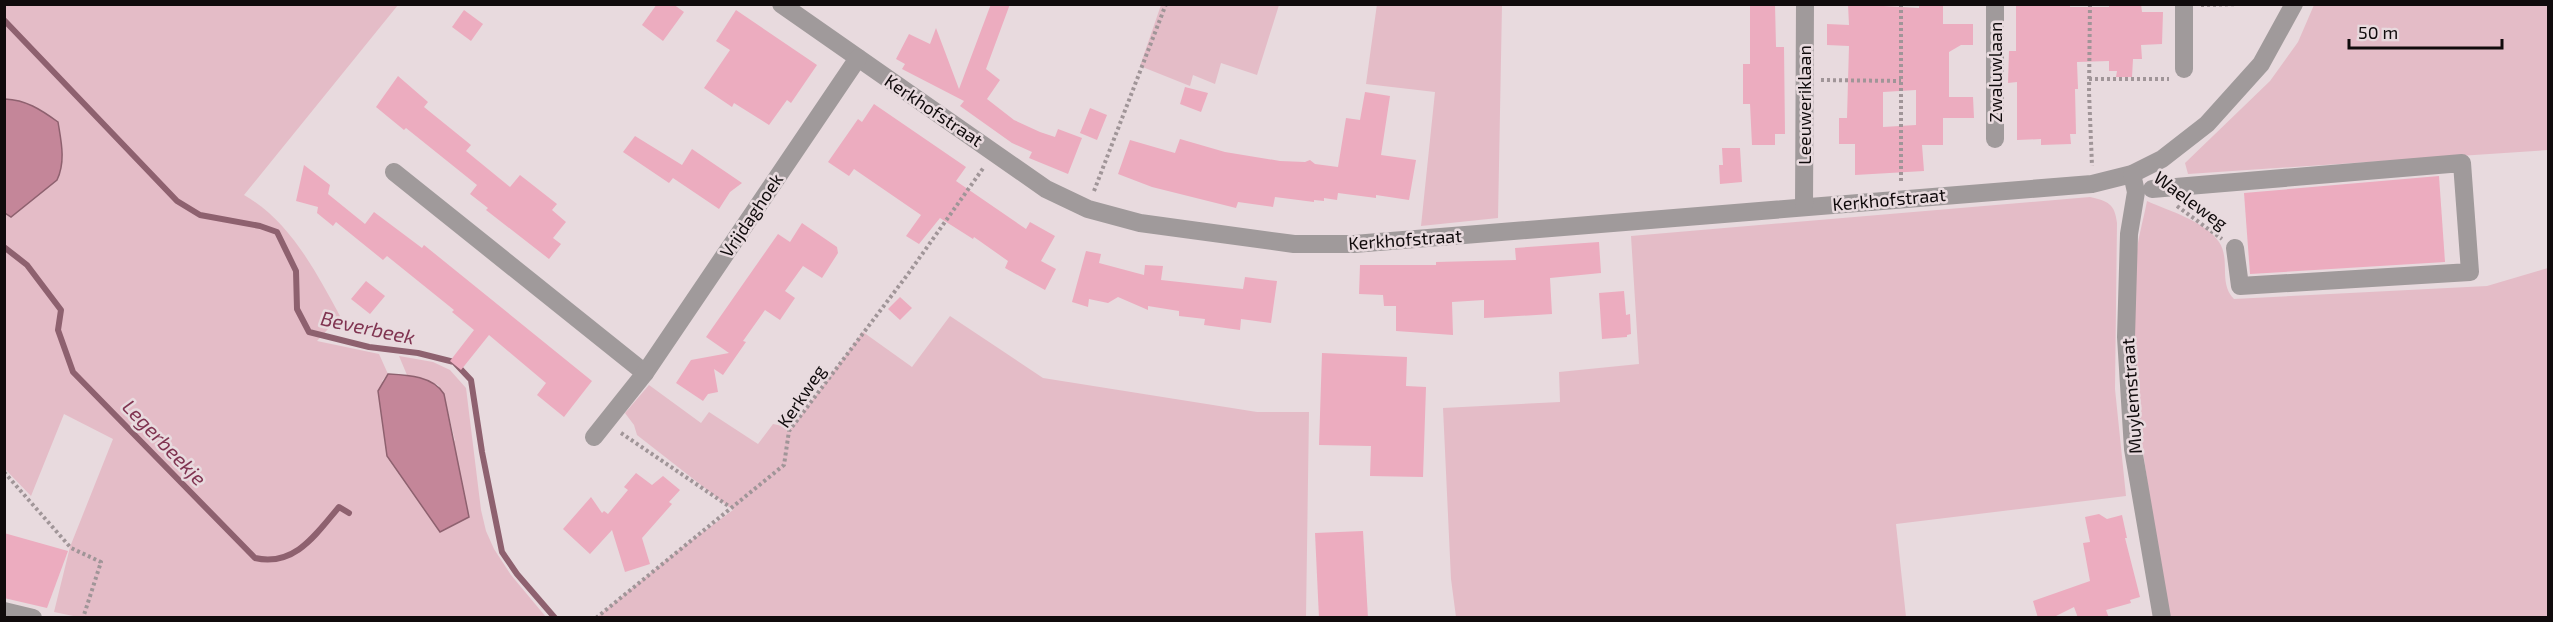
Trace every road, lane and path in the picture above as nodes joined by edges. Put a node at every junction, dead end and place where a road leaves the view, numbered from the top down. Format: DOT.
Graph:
graph roads {
  1 [pos="781,4"];
  2 [pos="1166,4"];
  3 [pos="1805,4"];
  4 [pos="1901,4"];
  5 [pos="1995,4"];
  6 [pos="2090,4"];
  7 [pos="2242,4"];
  8 [pos="2294,4"];
  9 [pos="2184,5"];
  10 [pos="858,58"];
  11 [pos="2184,69"];
  12 [pos="1804,80"];
  13 [pos="2089,80"];
  14 [pos="1901,81"];
  15 [pos="1995,139"];
  16 [pos="995,152"];
  17 [pos="1901,159"];
  18 [pos="394,172"];
  19 [pos="2132,174"];
  20 [pos="2092,184"];
  21 [pos="2152,189"];
  22 [pos="1804,206"];
  23 [pos="1088,209"];
  24 [pos="2235,248"];
  25 [pos="645,373"];
  26 [pos="600,430"];
  27 [pos="4,472"];
  28 [pos="730,507"];
  29 [pos="4,611"];
  30 [pos="33,618"];
  31 [pos="83,618"];
  32 [pos="596,618"];
  33 [pos="2162,618"];
  1 -- 10 [label="street, Kerkhofstraat"];
  2 -- 23 [label="path"];
  3 -- 12 [label="street, Leeuweriklaan"];
  4 -- 14 [label="path"];
  5 -- 15 [label="street, Zwaluwlaan"];
  6 -- 13 [label="path"];
  7 -- 9 [label="path"];
  8 -- 19 [label="street, Kerkhofstraat"];
  9 -- 11 [label="street"];
  10 -- 16 [label="street, Kerkhofstraat"];
  10 -- 25 [label="street, Vrijdaghoek"];
  11 -- 13 [label="path"];
  12 -- 14 [label="path"];
  12 -- 22 [label="street, Leeuweriklaan"];
  13 -- 20 [label="path"];
  14 -- 17 [label="path"];
  16 -- 23 [label="street, Kerkhofstraat"];
  16 -- 28 [label="path, Kerkweg"];
  18 -- 25 [label="street"];
  19 -- 20 [label="street, Kerkhofstraat"];
  19 -- 33 [label="street, Muylemstraat"];
  20 -- 22 [label="street, Kerkhofstraat"];
  21 -- 24 [label="path, Waeleweg"];
  21 -- 24 [label="street"];
  22 -- 23 [label="street, Kerkhofstraat"];
  25 -- 26 [label="street, Vrijdaghoek"];
  26 -- 28 [label="path"];
  27 -- 31 [label="path"];
  28 -- 32 [label="path, Kerkweg"];
  29 -- 30 [label="street"];
}
